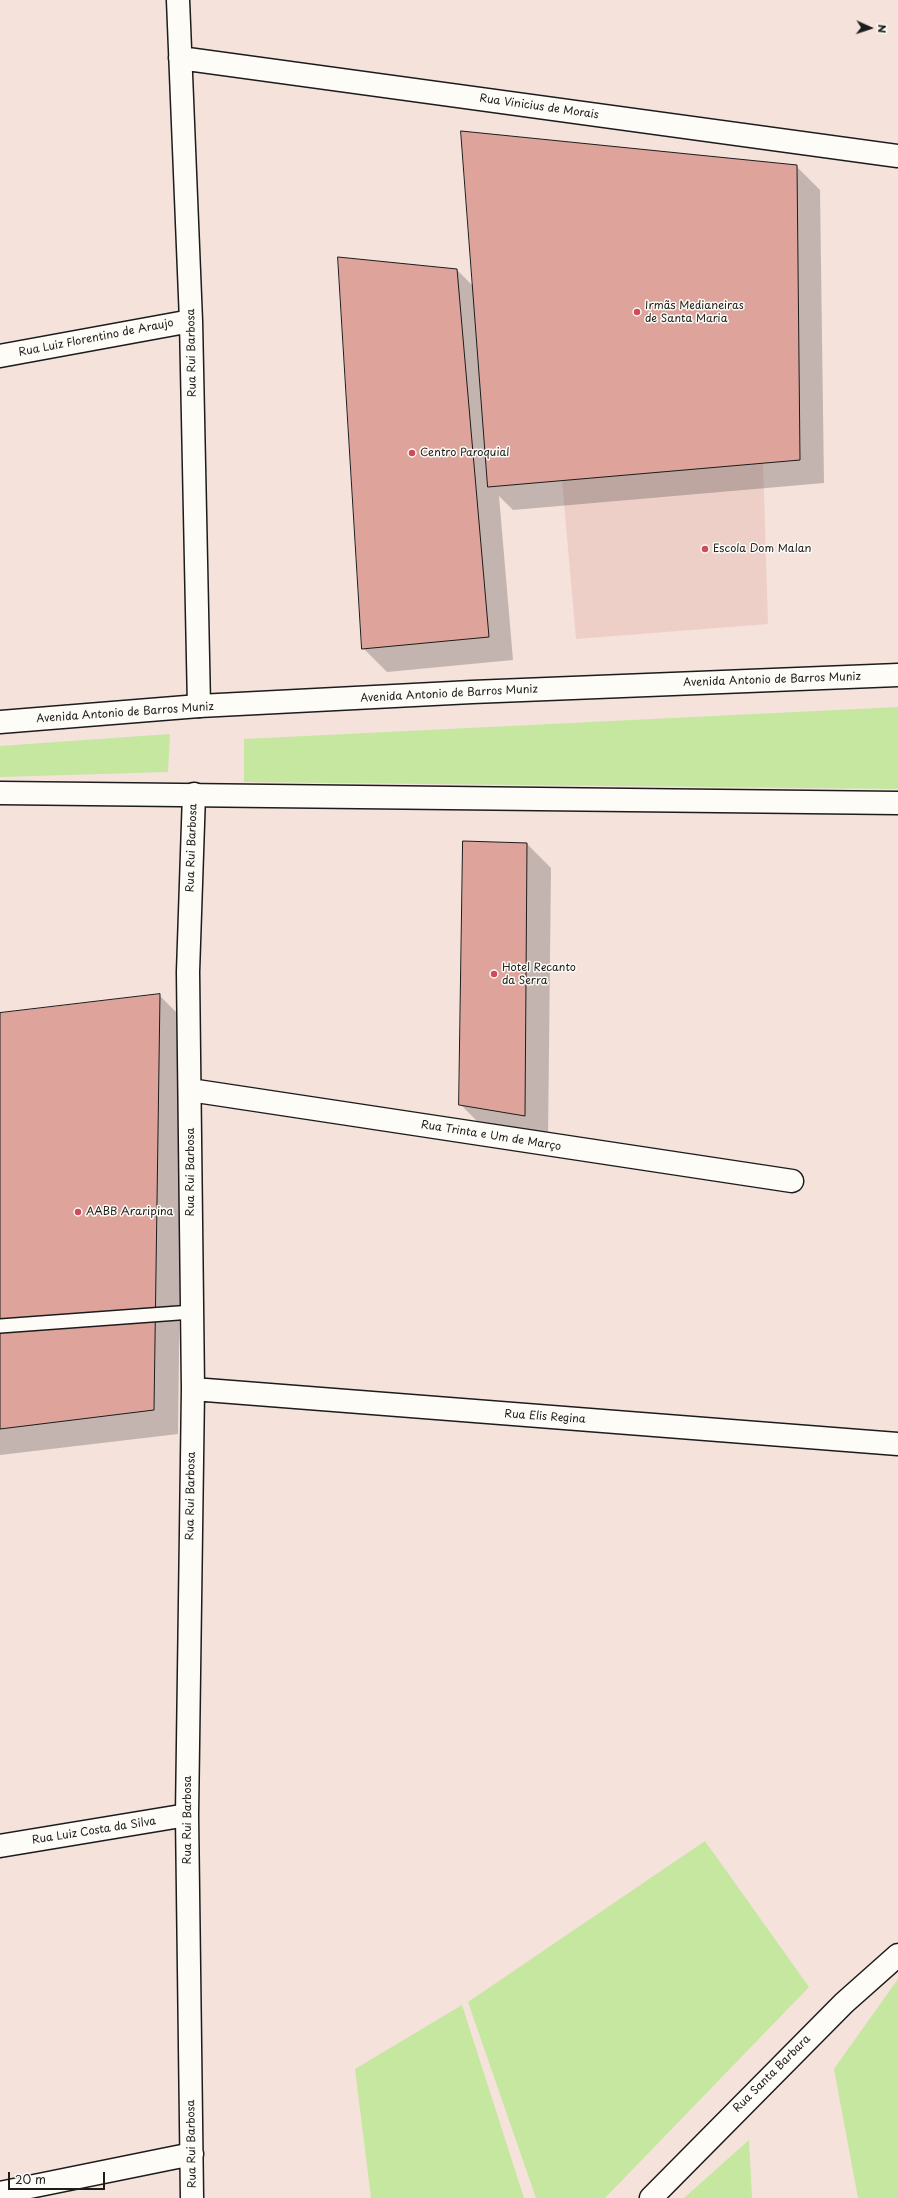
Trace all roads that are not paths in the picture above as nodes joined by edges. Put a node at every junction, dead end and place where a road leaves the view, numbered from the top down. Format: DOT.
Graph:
graph roads {
  1 [pos="178,0"];
  2 [pos="180,58"];
  3 [pos="898,156"];
  4 [pos="191,320"];
  5 [pos="0,356"];
  6 [pos="898,675"];
  7 [pos="199,706"];
  8 [pos="0,722"];
  9 [pos="0,793"];
  10 [pos="194,794"];
  11 [pos="898,803"];
  12 [pos="190,1090"];
  13 [pos="792,1182"];
  14 [pos="192,1312"];
  15 [pos="0,1326"];
  16 [pos="193,1389"];
  17 [pos="898,1444"];
  18 [pos="187,1815"];
  19 [pos="0,1846"];
  20 [pos="898,1955"];
  21 [pos="192,2154"];
  22 [pos="0,2193"];
  23 [pos="192,2198"];
  24 [pos="651,2198"];
  1 -- 2 [label="street, Rua Rui Barbosa"];
  2 -- 3 [label="street, Rua Vinicius de Morais"];
  2 -- 4 [label="street, Rua Rui Barbosa"];
  4 -- 5 [label="street, Rua Luiz Florentino de Araujo"];
  4 -- 7 [label="street, Rua Rui Barbosa"];
  6 -- 7 [label="street, Avenida Antonio de Barros Muniz"];
  7 -- 8 [label="street, Avenida Antonio de Barros Muniz"];
  9 -- 10 [label="street"];
  10 -- 11 [label="street"];
  10 -- 12 [label="street, Rua Rui Barbosa"];
  12 -- 13 [label="street, Rua Trinta e Um de Março"];
  12 -- 14 [label="street, Rua Rui Barbosa"];
  14 -- 15 [label="lane"];
  14 -- 16 [label="street, Rua Rui Barbosa"];
  16 -- 17 [label="street, Rua Elis Regina"];
  16 -- 18 [label="street, Rua Rui Barbosa"];
  18 -- 19 [label="street, Rua Luiz Costa da Silva"];
  18 -- 21 [label="street, Rua Rui Barbosa"];
  20 -- 24 [label="street, Rua Santa Barbara"];
  21 -- 22 [label="street"];
  21 -- 23 [label="street, Rua Rui Barbosa"];
}
